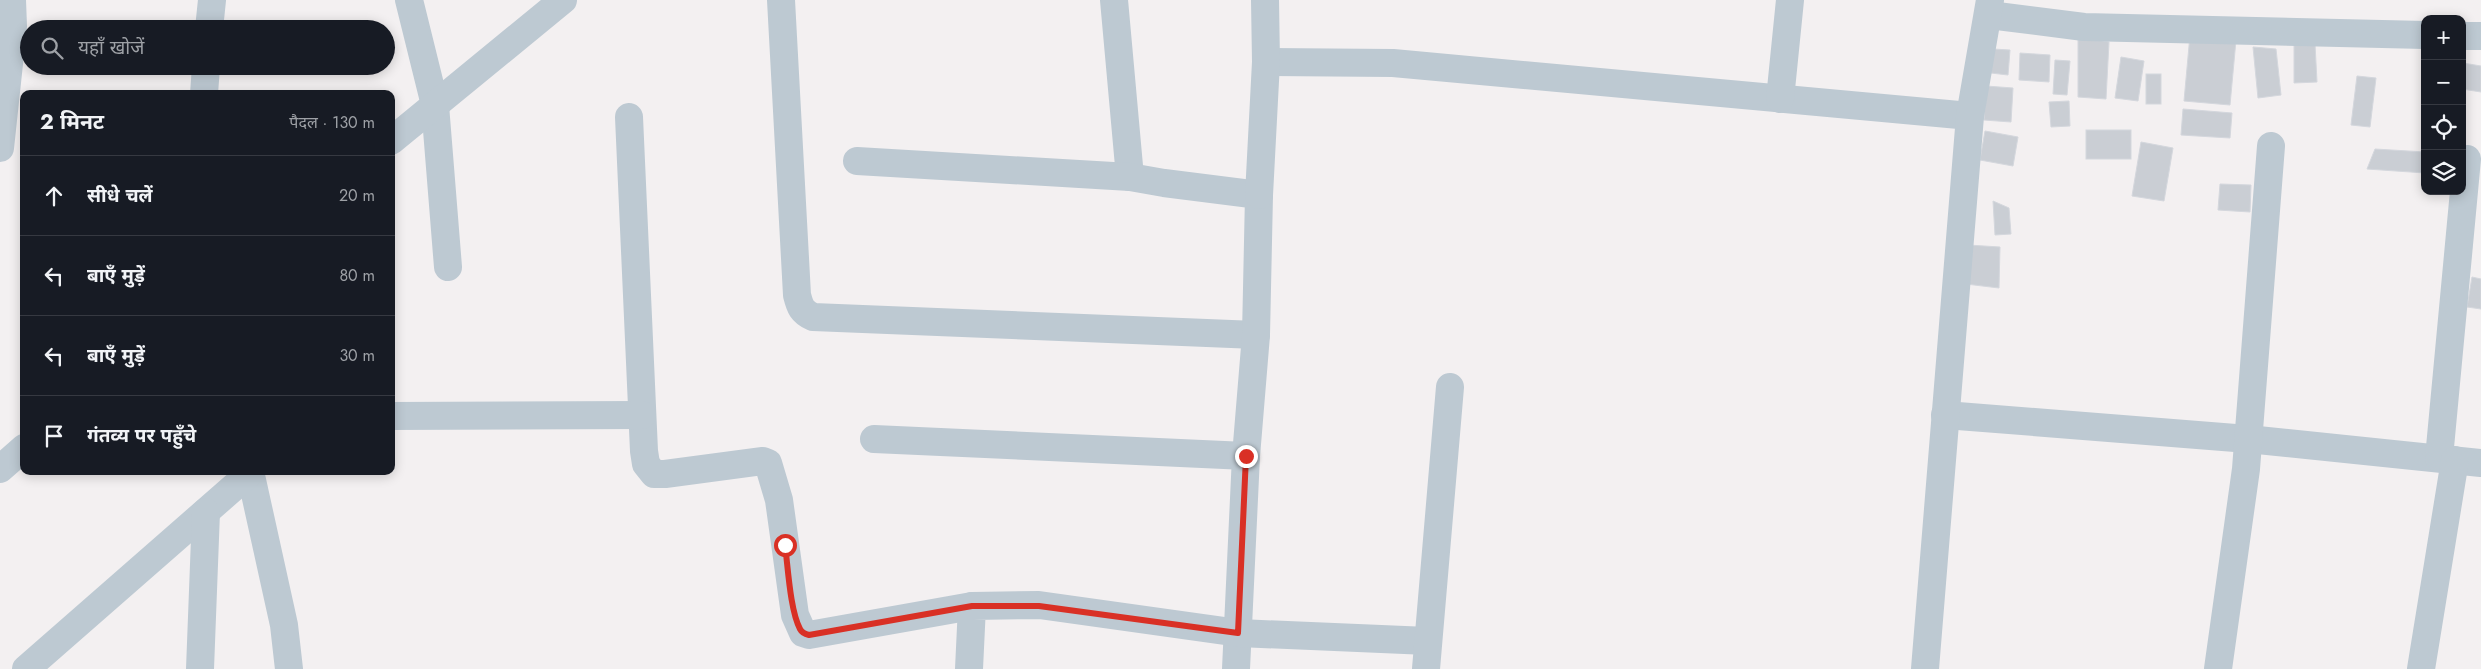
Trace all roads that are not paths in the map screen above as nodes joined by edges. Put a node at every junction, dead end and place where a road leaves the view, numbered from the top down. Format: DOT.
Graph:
graph roads {
  1 [pos="12,0"];
  2 [pos="212,0"];
  3 [pos="409,0"];
  4 [pos="564,0"];
  5 [pos="781,0"];
  6 [pos="1114,0"];
  7 [pos="1265,0"];
  8 [pos="1790,0"];
  9 [pos="1989,7"];
  10 [pos="210,20"];
  11 [pos="2421,35"];
  12 [pos="2466,36"];
  13 [pos="2481,36"];
  14 [pos="1266,62"];
  15 [pos="205,75"];
  16 [pos="204,90"];
  17 [pos="1780,98"];
  18 [pos="434,106"];
  19 [pos="1970,116"];
  20 [pos="629,117"];
  21 [pos="395,138"];
  22 [pos="2271,146"];
  23 [pos="0,148"];
  24 [pos="2467,159"];
  25 [pos="857,161"];
  26 [pos="1130,177"];
  27 [pos="1259,194"];
  28 [pos="448,267"];
  29 [pos="1256,335"];
  30 [pos="1450,387"];
  31 [pos="642,415"];
  32 [pos="1945,415"];
  33 [pos="395,416"];
  34 [pos="874,439"];
  35 [pos="2248,439"];
  36 [pos="20,452"];
  37 [pos="1246,456"];
  38 [pos="2458,460"];
  39 [pos="0,469"];
  40 [pos="247,475"];
  41 [pos="251,475"];
  42 [pos="206,512"];
  43 [pos="972,606"];
  44 [pos="1238,633"];
  45 [pos="1428,641"];
  46 [pos="35,665"];
  47 [pos="200,669"];
  48 [pos="289,669"];
  49 [pos="969,669"];
  50 [pos="1236,669"];
  51 [pos="1426,669"];
  52 [pos="1925,669"];
  53 [pos="2218,669"];
  54 [pos="2421,669"];
  1 -- 23 [label="street"];
  2 -- 10 [label="street"];
  3 -- 18 [label="street"];
  4 -- 18 [label="street"];
  5 -- 29 [label="street"];
  6 -- 26 [label="street"];
  7 -- 14 [label="street"];
  8 -- 17 [label="street"];
  9 -- 11 [label="street"];
  9 -- 19 [label="street"];
  12 -- 13 [label="street"];
  14 -- 17 [label="street"];
  14 -- 27 [label="street"];
  15 -- 16 [label="street"];
  17 -- 19 [label="street"];
  18 -- 21 [label="street"];
  18 -- 28 [label="street"];
  19 -- 32 [label="street"];
  20 -- 31 [label="street"];
  22 -- 35 [label="street"];
  24 -- 38 [label="street"];
  25 -- 26 [label="street"];
  26 -- 27 [label="street"];
  27 -- 29 [label="street"];
  29 -- 37 [label="street"];
  30 -- 45 [label="street"];
  31 -- 33 [label="street"];
  31 -- 43 [label="street"];
  32 -- 35 [label="street"];
  32 -- 52 [label="street"];
  34 -- 37 [label="street"];
  35 -- 38 [label="street"];
  35 -- 53 [label="street"];
  36 -- 39 [label="street"];
  37 -- 44 [label="street"];
  38 -- 54 [label="street"];
  40 -- 42 [label="street"];
  41 -- 48 [label="street"];
  42 -- 46 [label="street"];
  42 -- 47 [label="street"];
  43 -- 44 [label="street"];
  43 -- 49 [label="street"];
  44 -- 45 [label="street"];
  44 -- 50 [label="street"];
  45 -- 51 [label="street"];
}
